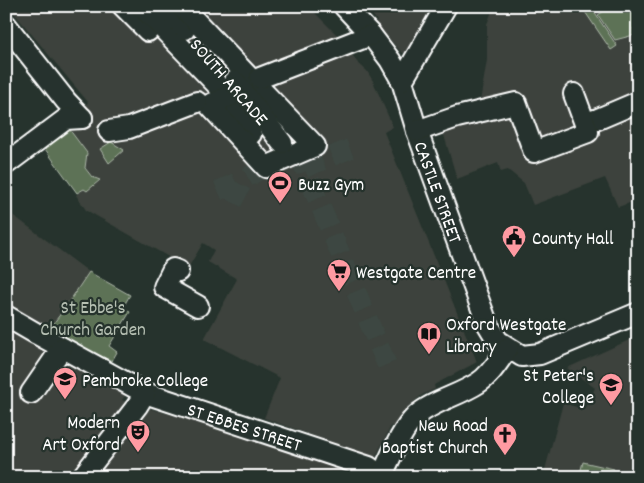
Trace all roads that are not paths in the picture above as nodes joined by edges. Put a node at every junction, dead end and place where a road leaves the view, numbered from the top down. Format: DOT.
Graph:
graph roads {
  1 [pos="123,6"];
  2 [pos="141,6"];
  3 [pos="164,6"];
  4 [pos="344,6"];
  5 [pos="446,6"];
  6 [pos="183,9"];
  7 [pos="6,25"];
  8 [pos="371,34"];
  9 [pos="156,40"];
  10 [pos="402,80"];
  11 [pos="258,81"];
  12 [pos="574,94"];
  13 [pos="638,102"];
  14 [pos="203,104"];
  15 [pos="585,123"];
  16 [pos="109,131"];
  17 [pos="417,131"];
  18 [pos="247,137"];
  19 [pos="282,143"];
  20 [pos="6,164"];
  21 [pos="185,275"];
  22 [pos="198,306"];
  23 [pos="638,313"];
  24 [pos="6,316"];
  25 [pos="62,348"];
  26 [pos="508,348"];
  27 [pos="145,392"];
  28 [pos="32,393"];
  29 [pos="82,477"];
  30 [pos="376,477"];
  31 [pos="381,477"];
  1 -- 9 [label="street, SOUTH ARCADE"];
  2 -- 18 [label="street, SOUTH ARCADE"];
  3 -- 19 [label="street, SOUTH ARCADE"];
  4 -- 8 [label="street, CASTLE STREET"];
  5 -- 10 [label="street"];
  6 -- 9 [label="street, SOUTH ARCADE"];
  6 -- 11 [label="street, SOUTH ARCADE"];
  7 -- 20 [label="street"];
  8 -- 10 [label="street, CASTLE STREET"];
  8 -- 11 [label="street"];
  9 -- 14 [label="street, SOUTH ARCADE"];
  10 -- 17 [label="street, CASTLE STREET"];
  11 -- 14 [label="street"];
  11 -- 14 [label="street, SOUTH ARCADE"];
  12 -- 15 [label="street"];
  13 -- 15 [label="street"];
  14 -- 16 [label="street"];
  15 -- 17 [label="street"];
  17 -- 26 [label="street, CASTLE STREET"];
  21 -- 22 [label="street"];
  23 -- 26 [label="street"];
  24 -- 25 [label="street, ST EBBES STREET"];
  25 -- 27 [label="street, ST EBBES STREET"];
  25 -- 28 [label="street"];
  26 -- 31 [label="street"];
  27 -- 29 [label="street"];
  27 -- 30 [label="street, ST EBBES STREET"];
}
